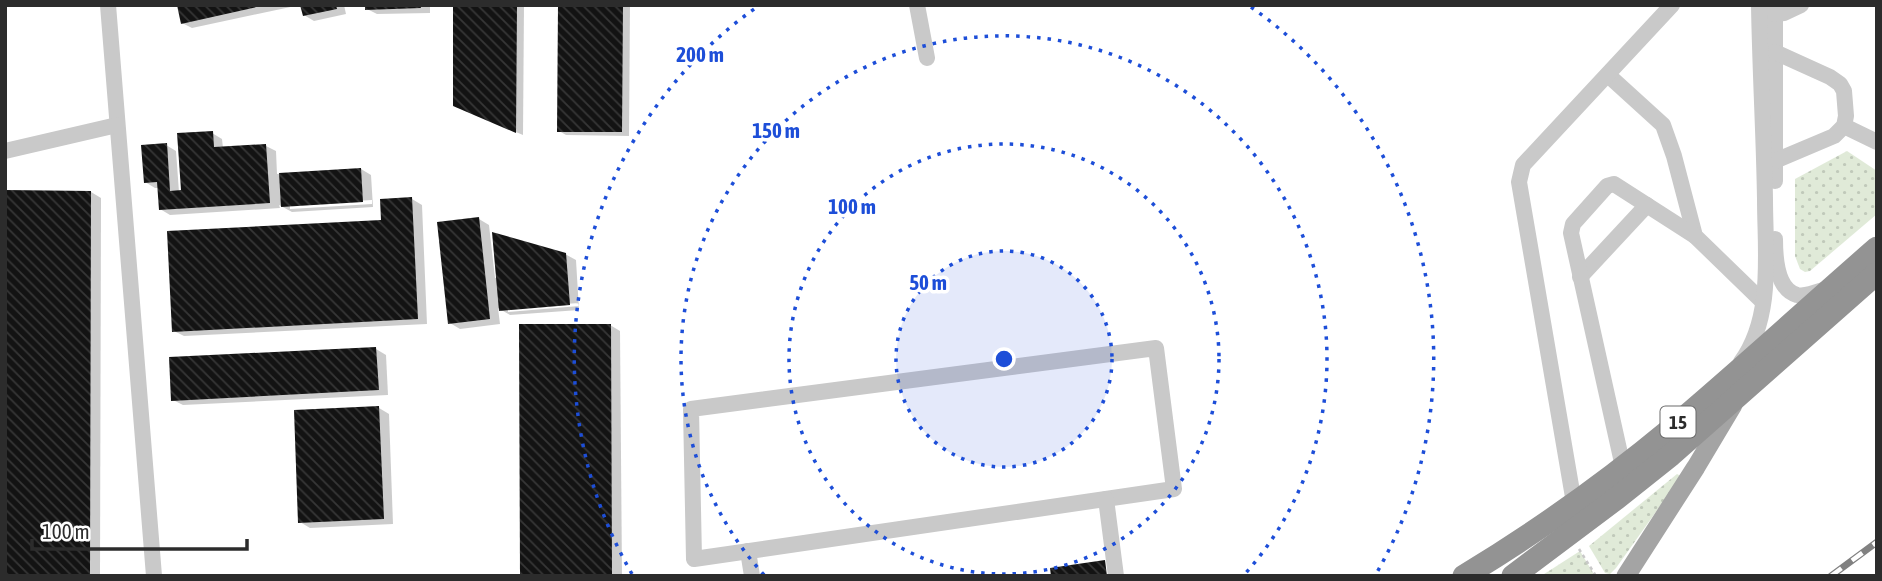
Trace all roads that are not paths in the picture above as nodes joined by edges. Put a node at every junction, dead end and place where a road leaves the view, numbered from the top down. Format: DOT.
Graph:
graph roads {
  1 [pos="108,5"];
  2 [pos="918,5"];
  3 [pos="1672,5"];
  4 [pos="1759,5"];
  5 [pos="1801,5"];
  6 [pos="1775,10"];
  7 [pos="1775,52"];
  8 [pos="927,58"];
  9 [pos="1608,75"];
  10 [pos="117,125"];
  11 [pos="1844,126"];
  12 [pos="1877,142"];
  13 [pos="5,151"];
  14 [pos="1770,161"];
  15 [pos="1647,205"];
  16 [pos="1695,236"];
  17 [pos="1877,248"];
  18 [pos="1877,274"];
  19 [pos="1580,277"];
  20 [pos="1831,288"];
  21 [pos="1763,302"];
  22 [pos="1733,388"];
  23 [pos="1623,467"];
  24 [pos="1106,499"];
  25 [pos="1574,503"];
  26 [pos="748,551"];
  27 [pos="154,576"];
  28 [pos="752,576"];
  29 [pos="1116,576"];
  30 [pos="1464,576"];
  31 [pos="1513,576"];
  32 [pos="1626,576"];
  1 -- 10 [label="street"];
  2 -- 8 [label="street"];
  3 -- 9 [label="street"];
  4 -- 14 [label="street"];
  5 -- 6 [label="street"];
  6 -- 7 [label="street"];
  7 -- 11 [label="street"];
  7 -- 14 [label="street"];
  9 -- 16 [label="street"];
  9 -- 25 [label="street"];
  10 -- 13 [label="street"];
  10 -- 27 [label="street"];
  11 -- 12 [label="street"];
  11 -- 14 [label="street"];
  14 -- 20 [label="street"];
  14 -- 21 [label="street"];
  15 -- 16 [label="street"];
  15 -- 19 [label="street"];
  15 -- 19 [label="street"];
  16 -- 21 [label="street"];
  17 -- 20 [label="highway, 15"];
  18 -- 22 [label="highway, 15"];
  19 -- 23 [label="street"];
  20 -- 22 [label="highway, 15"];
  21 -- 22 [label="street"];
  22 -- 23 [label="highway, 15"];
  22 -- 31 [label="highway, 15"];
  22 -- 32 [label="main road"];
  23 -- 25 [label="highway, 15"];
  24 -- 26 [label="street"];
  24 -- 26 [label="street"];
  24 -- 29 [label="street"];
  25 -- 30 [label="highway, 15"];
  26 -- 28 [label="street"];
}
